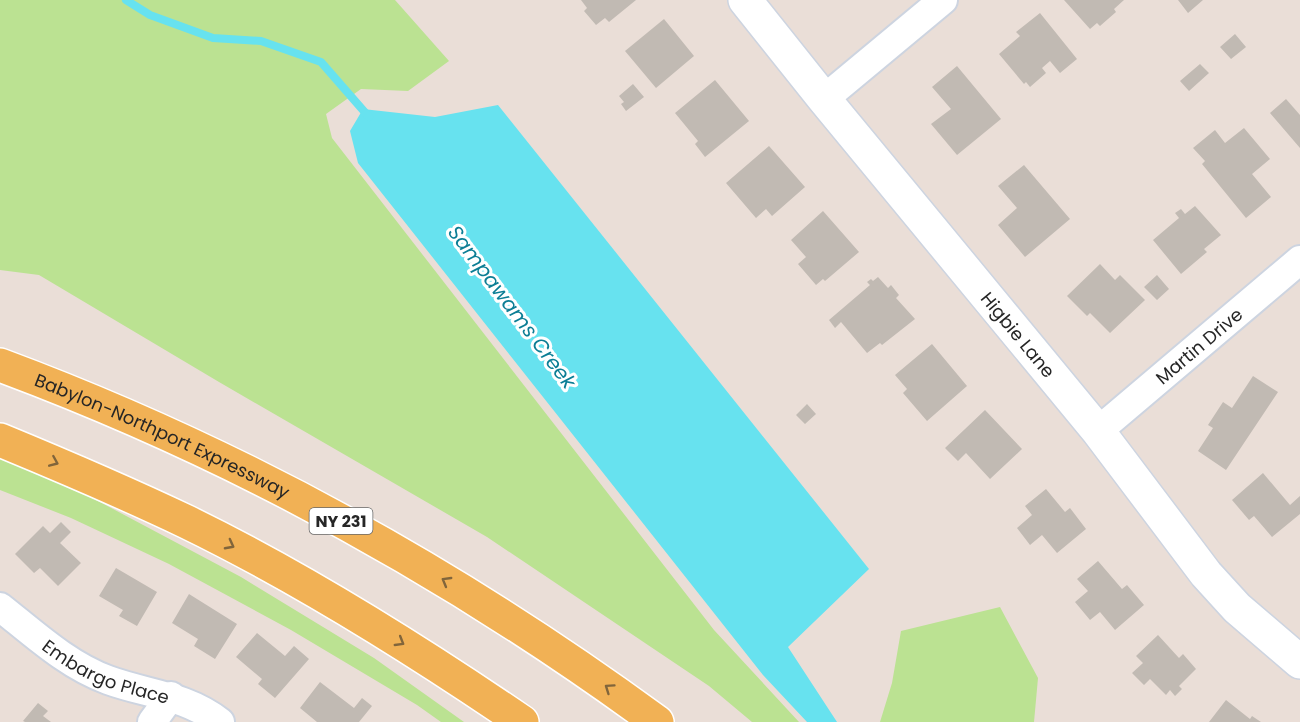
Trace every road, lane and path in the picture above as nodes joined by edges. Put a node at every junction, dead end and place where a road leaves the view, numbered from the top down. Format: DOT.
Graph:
graph roads {
  1 [pos="745,0"];
  2 [pos="943,0"];
  3 [pos="824,99"];
  4 [pos="1300,260"];
  5 [pos="0,365"];
  6 [pos="1098,431"];
  7 [pos="0,440"];
  8 [pos="0,607"];
  9 [pos="1300,662"];
  10 [pos="171,696"];
  11 [pos="152,722"];
  12 [pos="220,722"];
  13 [pos="522,722"];
  14 [pos="657,722"];
  1 -- 3 [label="street, Higbie Lane"];
  2 -- 3 [label="street"];
  3 -- 6 [label="street, Higbie Lane"];
  4 -- 6 [label="street, Martin Drive"];
  14 -- 5 [label="main road, Babylon-Northport Expressway / NY 231, one-way"];
  6 -- 9 [label="street, Higbie Lane"];
  7 -- 13 [label="main road, one-way"];
  8 -- 10 [label="street, Embargo Place"];
  10 -- 11 [label="street"];
  10 -- 12 [label="street, Embargo Place"];
}
